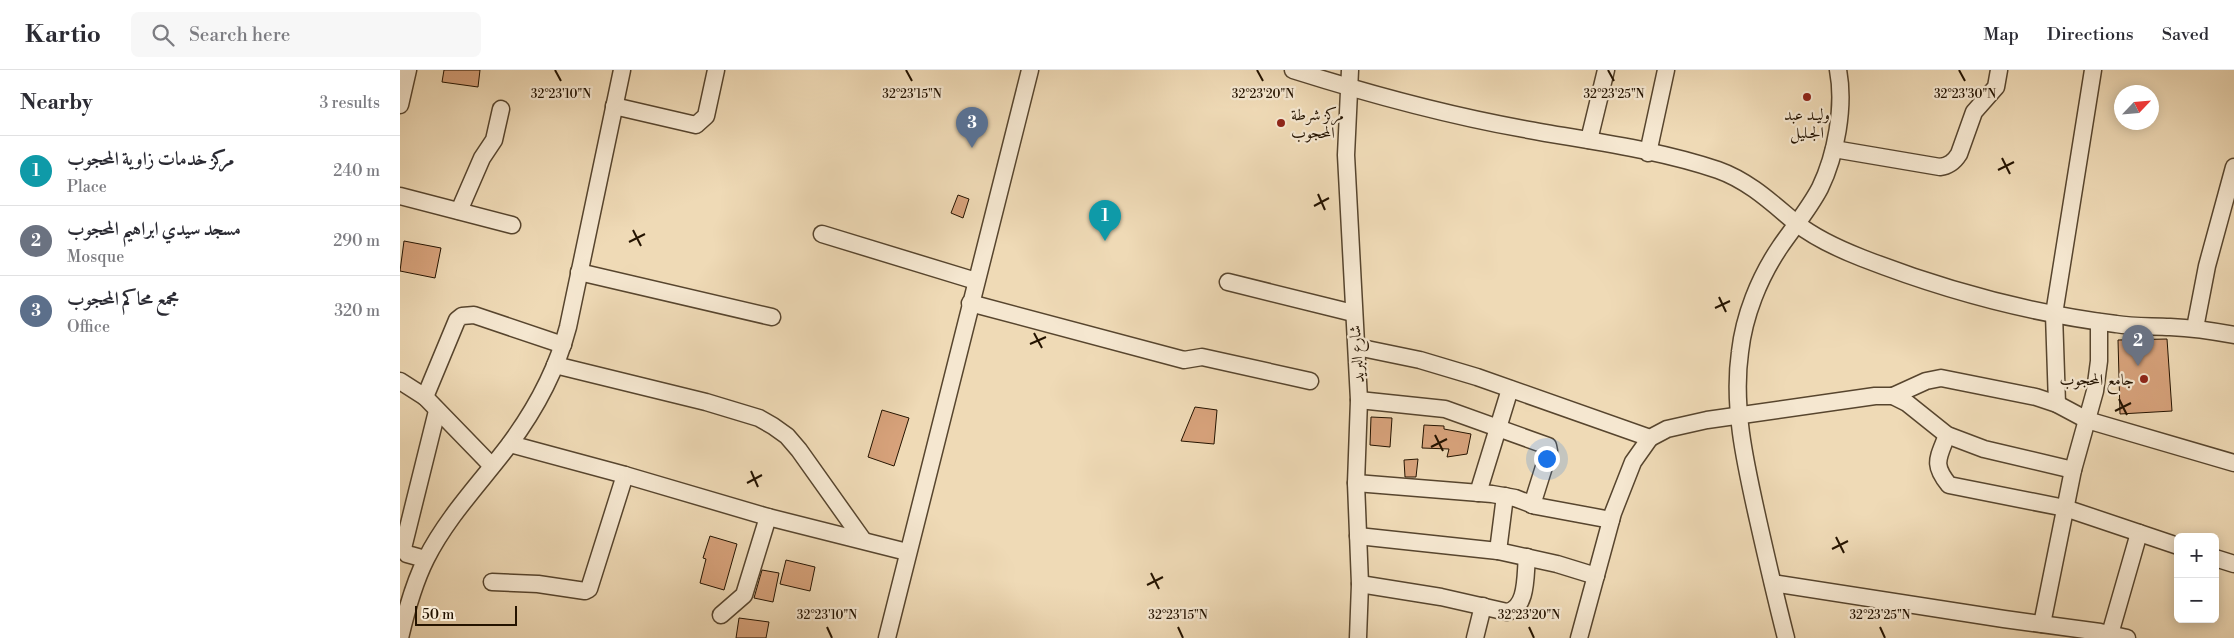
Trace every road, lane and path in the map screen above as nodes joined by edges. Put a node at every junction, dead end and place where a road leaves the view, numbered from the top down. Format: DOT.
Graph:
graph roads {
  1 [pos="408,70"];
  2 [pos="622,70"];
  3 [pos="716,70"];
  4 [pos="1030,70"];
  5 [pos="1293,70"];
  6 [pos="1350,70"];
  7 [pos="1606,70"];
  8 [pos="1666,70"];
  9 [pos="1838,70"];
  10 [pos="1999,70"];
  11 [pos="2093,70"];
  12 [pos="1350,88"];
  13 [pos="400,105"];
  14 [pos="614,106"];
  15 [pos="501,109"];
  16 [pos="1589,140"];
  17 [pos="1834,149"];
  18 [pos="1648,153"];
  19 [pos="2234,167"];
  20 [pos="400,196"];
  21 [pos="459,211"];
  22 [pos="1797,224"];
  23 [pos="512,225"];
  24 [pos="822,234"];
  25 [pos="579,272"];
  26 [pos="976,281"];
  27 [pos="1228,282"];
  28 [pos="970,303"];
  29 [pos="1353,313"];
  30 [pos="2054,314"];
  31 [pos="772,317"];
  32 [pos="2099,322"];
  33 [pos="2195,328"];
  34 [pos="2234,335"];
  35 [pos="563,345"];
  36 [pos="1357,347"];
  37 [pos="556,365"];
  38 [pos="400,381"];
  39 [pos="1310,381"];
  40 [pos="1510,389"];
  41 [pos="1893,396"];
  42 [pos="425,397"];
  43 [pos="1359,400"];
  44 [pos="2057,404"];
  45 [pos="437,412"];
  46 [pos="1738,415"];
  47 [pos="2088,420"];
  48 [pos="1499,428"];
  49 [pos="1947,435"];
  50 [pos="1650,438"];
  51 [pos="510,444"];
  52 [pos="2234,463"];
  53 [pos="492,466"];
  54 [pos="2072,470"];
  55 [pos="624,475"];
  56 [pos="1356,483"];
  57 [pos="1478,493"];
  58 [pos="1504,496"];
  59 [pos="1532,505"];
  60 [pos="2065,508"];
  61 [pos="768,517"];
  62 [pos="1611,520"];
  63 [pos="2139,533"];
  64 [pos="1358,536"];
  65 [pos="863,540"];
  66 [pos="2174,545"];
  67 [pos="907,552"];
  68 [pos="1498,552"];
  69 [pos="1527,557"];
  70 [pos="426,559"];
  71 [pos="2219,559"];
  72 [pos="2234,564"];
  73 [pos="1596,576"];
  74 [pos="492,582"];
  75 [pos="1773,583"];
  76 [pos="1360,584"];
  77 [pos="1483,606"];
  78 [pos="722,615"];
  79 [pos="2042,624"];
  80 [pos="2103,635"];
  81 [pos="400,638"];
  82 [pos="887,638"];
  83 [pos="1358,638"];
  84 [pos="1475,638"];
  85 [pos="1579,638"];
  86 [pos="1786,638"];
  87 [pos="2127,638"];
  1 -- 13 [label="street"];
  2 -- 14 [label="street"];
  3 -- 14 [label="street"];
  4 -- 26 [label="street"];
  5 -- 12 [label="street"];
  6 -- 12 [label="street, شارع البريد"];
  7 -- 16 [label="street"];
  8 -- 18 [label="street"];
  9 -- 17 [label="street"];
  10 -- 17 [label="street"];
  11 -- 30 [label="street"];
  12 -- 16 [label="street"];
  12 -- 29 [label="street, شارع البريد"];
  14 -- 25 [label="street"];
  15 -- 21 [label="street"];
  16 -- 18 [label="street"];
  17 -- 22 [label="street"];
  18 -- 22 [label="street"];
  19 -- 33 [label="street"];
  20 -- 21 [label="street"];
  21 -- 23 [label="street"];
  22 -- 30 [label="street"];
  22 -- 46 [label="street"];
  24 -- 26 [label="street"];
  25 -- 31 [label="street"];
  25 -- 35 [label="street"];
  26 -- 28 [label="street"];
  27 -- 29 [label="street"];
  28 -- 39 [label="street"];
  28 -- 67 [label="street"];
  29 -- 36 [label="street, شارع البريد"];
  30 -- 32 [label="street"];
  30 -- 44 [label="street"];
  32 -- 33 [label="street"];
  32 -- 47 [label="street"];
  33 -- 34 [label="street"];
  35 -- 37 [label="street"];
  35 -- 42 [label="street"];
  36 -- 40 [label="street"];
  36 -- 43 [label="street, شارع البريد"];
  37 -- 51 [label="street"];
  37 -- 65 [label="street"];
  38 -- 42 [label="street"];
  40 -- 48 [label="street"];
  40 -- 50 [label="street"];
  41 -- 44 [label="street"];
  41 -- 46 [label="street"];
  41 -- 49 [label="street"];
  42 -- 45 [label="street"];
  43 -- 48 [label="street"];
  43 -- 56 [label="street, شارع البريد"];
  44 -- 47 [label="street"];
  45 -- 53 [label="street"];
  45 -- 70 [label="street"];
  46 -- 50 [label="street"];
  46 -- 75 [label="street"];
  47 -- 52 [label="street"];
  47 -- 54 [label="street"];
  48 -- 57 [label="street"];
  48 -- 59 [label="street"];
  49 -- 54 [label="street"];
  49 -- 60 [label="street"];
  50 -- 62 [label="street"];
  51 -- 53 [label="street"];
  51 -- 55 [label="street"];
  53 -- 70 [label="street"];
  54 -- 60 [label="street"];
  55 -- 61 [label="street"];
  55 -- 74 [label="street"];
  56 -- 57 [label="street"];
  56 -- 64 [label="street, شارع البريد"];
  57 -- 58 [label="street"];
  58 -- 59 [label="street"];
  58 -- 68 [label="street"];
  59 -- 62 [label="street"];
  60 -- 63 [label="street"];
  60 -- 79 [label="street"];
  61 -- 65 [label="street"];
  61 -- 78 [label="street"];
  62 -- 73 [label="street"];
  63 -- 66 [label="street"];
  63 -- 80 [label="street"];
  64 -- 68 [label="street"];
  64 -- 76 [label="street, شارع البريد"];
  65 -- 67 [label="street"];
  67 -- 82 [label="street"];
  68 -- 69 [label="street"];
  69 -- 73 [label="street"];
  69 -- 77 [label="street"];
  70 -- 81 [label="street"];
  71 -- 72 [label="street"];
  73 -- 85 [label="street"];
  75 -- 79 [label="street"];
  75 -- 86 [label="street"];
  76 -- 77 [label="street"];
  76 -- 83 [label="street, شارع البريد"];
  77 -- 84 [label="street"];
  79 -- 80 [label="street"];
  80 -- 87 [label="street"];
}
